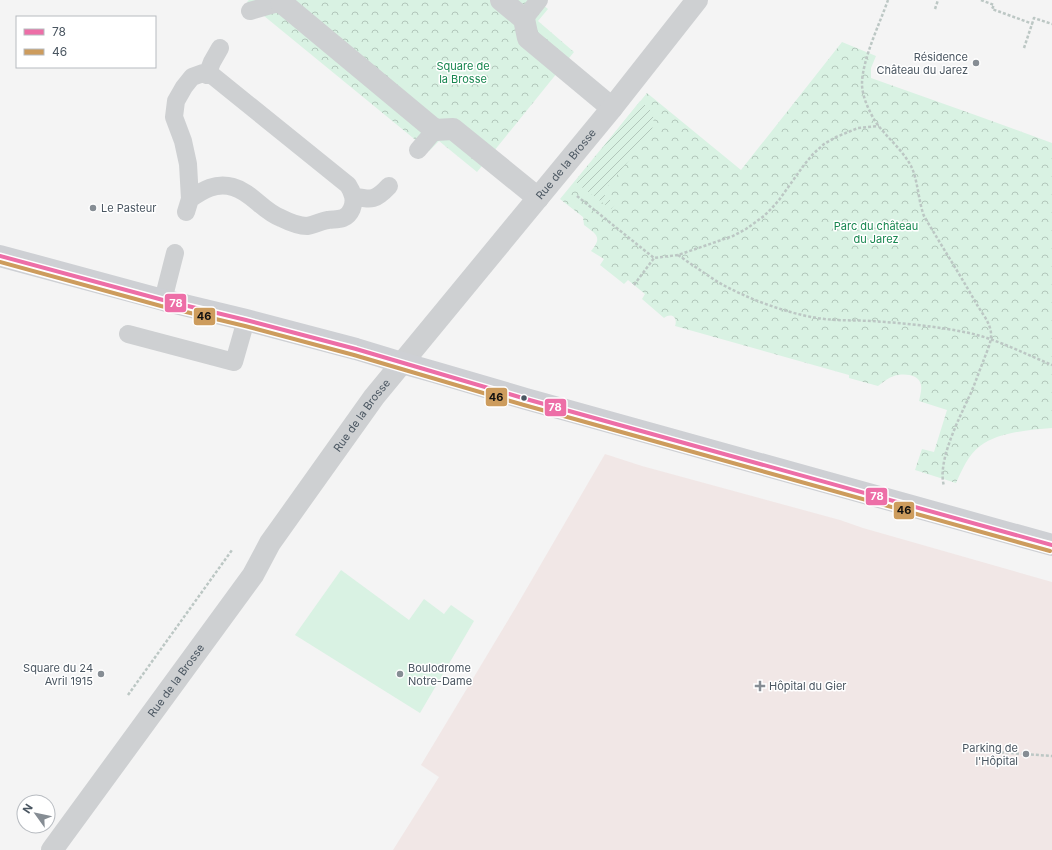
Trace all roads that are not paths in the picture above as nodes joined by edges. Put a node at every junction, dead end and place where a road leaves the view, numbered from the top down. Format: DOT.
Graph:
graph roads {
  1 [pos="501,0"];
  2 [pos="539,0"];
  3 [pos="696,0"];
  4 [pos="282,1"];
  5 [pos="250,11"];
  6 [pos="524,19"];
  7 [pos="220,48"];
  8 [pos="207,75"];
  9 [pos="612,108"];
  10 [pos="435,130"];
  11 [pos="418,150"];
  12 [pos="389,186"];
  13 [pos="353,196"];
  14 [pos="538,198"];
  15 [pos="176,253"];
  16 [pos="0,256"];
  17 [pos="163,300"];
  18 [pos="246,320"];
  19 [pos="128,334"];
  20 [pos="402,364"];
  21 [pos="1052,545"];
  22 [pos="52,850"];
  1 -- 6 [label="street"];
  2 -- 6 [label="lane"];
  3 -- 9 [label="street, Rue de la Brosse"];
  4 -- 5 [label="lane"];
  4 -- 10 [label="street"];
  6 -- 9 [label="street"];
  7 -- 8 [label="lane"];
  8 -- 13 [label="lane"];
  8 -- 13 [label="lane"];
  9 -- 14 [label="street, Rue de la Brosse"];
  10 -- 11 [label="lane"];
  10 -- 14 [label="street"];
  12 -- 13 [label="lane"];
  14 -- 20 [label="street, Rue de la Brosse"];
  15 -- 17 [label="lane"];
  16 -- 17 [label="main road"];
  17 -- 18 [label="main road"];
  18 -- 19 [label="lane"];
  18 -- 20 [label="main road"];
  20 -- 21 [label="main road"];
  20 -- 22 [label="street, Rue de la Brosse"];
}
